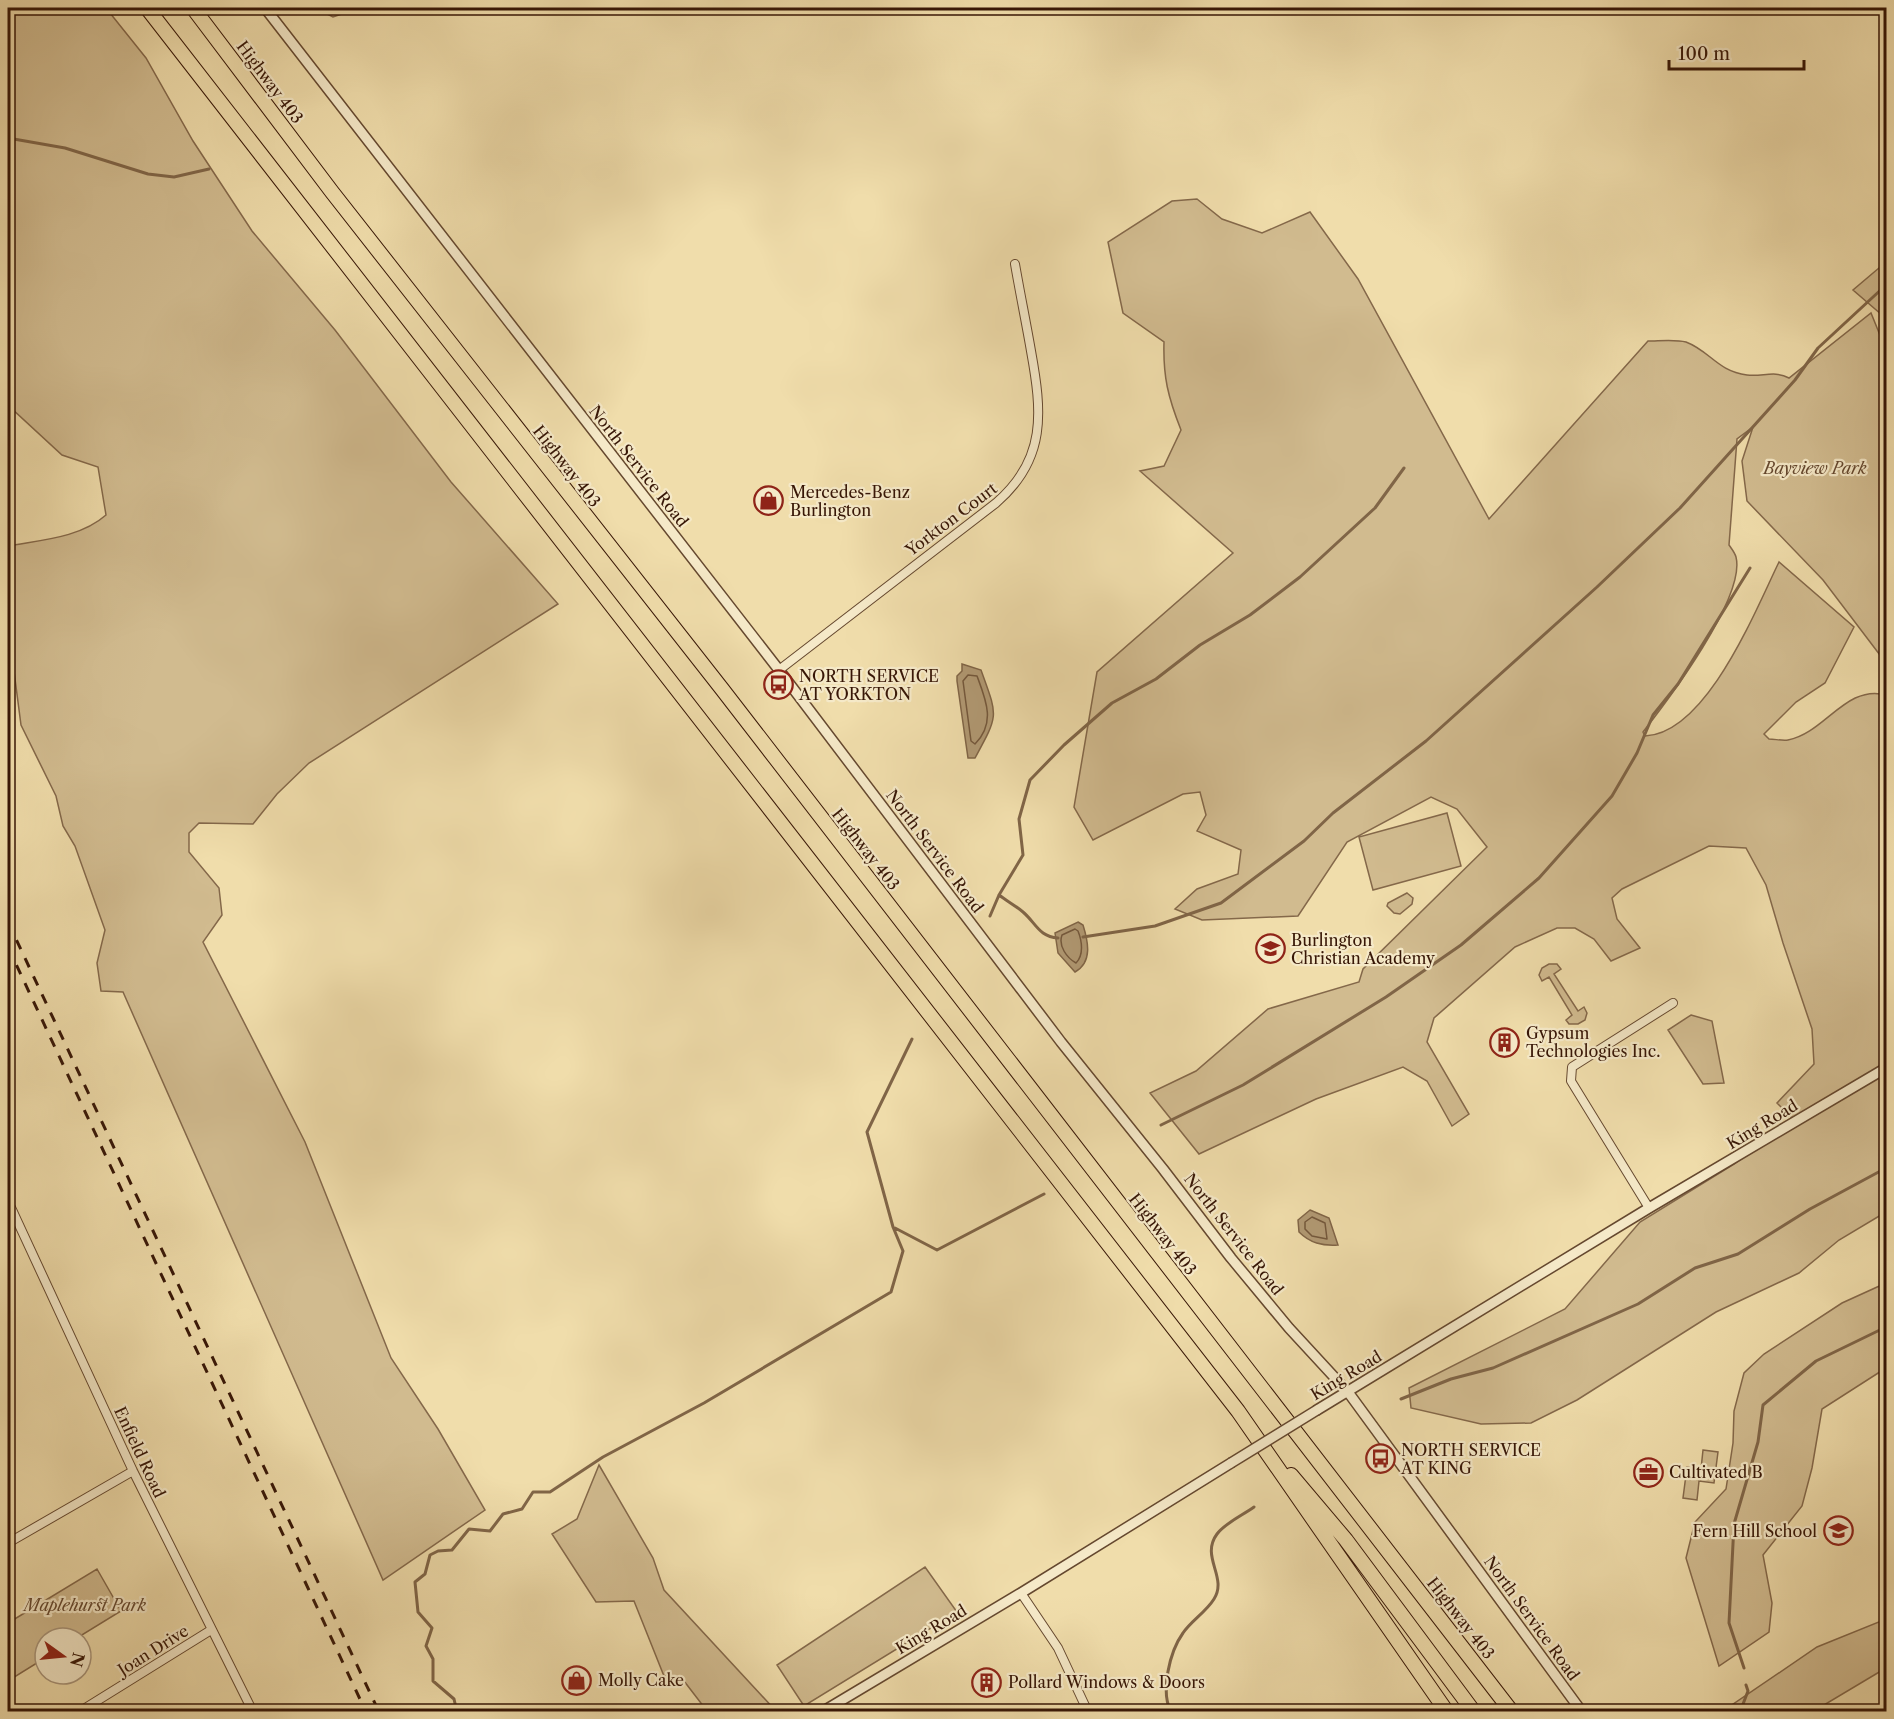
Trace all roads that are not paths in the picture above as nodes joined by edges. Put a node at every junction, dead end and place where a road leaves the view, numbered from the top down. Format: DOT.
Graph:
graph roads {
  1 [pos="147,8"];
  2 [pos="193,8"];
  3 [pos="265,8"];
  4 [pos="1015,264"];
  5 [pos="779,670"];
  6 [pos="1673,1004"];
  7 [pos="1887,1068"];
  8 [pos="8,1201"];
  9 [pos="1649,1208"];
  10 [pos="1348,1392"];
  11 [pos="1238,1411"];
  12 [pos="133,1471"];
  13 [pos="8,1543"];
  14 [pos="1021,1593"];
  15 [pos="211,1630"];
  16 [pos="79,1712"];
  17 [pos="253,1712"];
  18 [pos="822,1712"];
  19 [pos="1088,1712"];
  20 [pos="1447,1712"];
  21 [pos="1474,1712"];
  22 [pos="1512,1712"];
  23 [pos="1582,1712"];
  1 -- 11 [label="highway"];
  2 -- 22 [label="highway, Highway 403"];
  3 -- 5 [label="street, North Service Road"];
  4 -- 5 [label="street, Yorkton Court"];
  5 -- 10 [label="street, North Service Road"];
  6 -- 9 [label="street"];
  7 -- 9 [label="street, King Road"];
  8 -- 12 [label="street, Enfield Road"];
  9 -- 10 [label="street, King Road"];
  10 -- 14 [label="street, King Road, bridge"];
  10 -- 23 [label="street, North Service Road"];
  11 -- 20 [label="highway"];
  11 -- 21 [label="highway"];
  12 -- 13 [label="street"];
  12 -- 15 [label="street, Enfield Road"];
  14 -- 18 [label="street, King Road"];
  14 -- 19 [label="street"];
  15 -- 16 [label="street, Joan Drive"];
  15 -- 17 [label="street, Enfield Road"];
}
